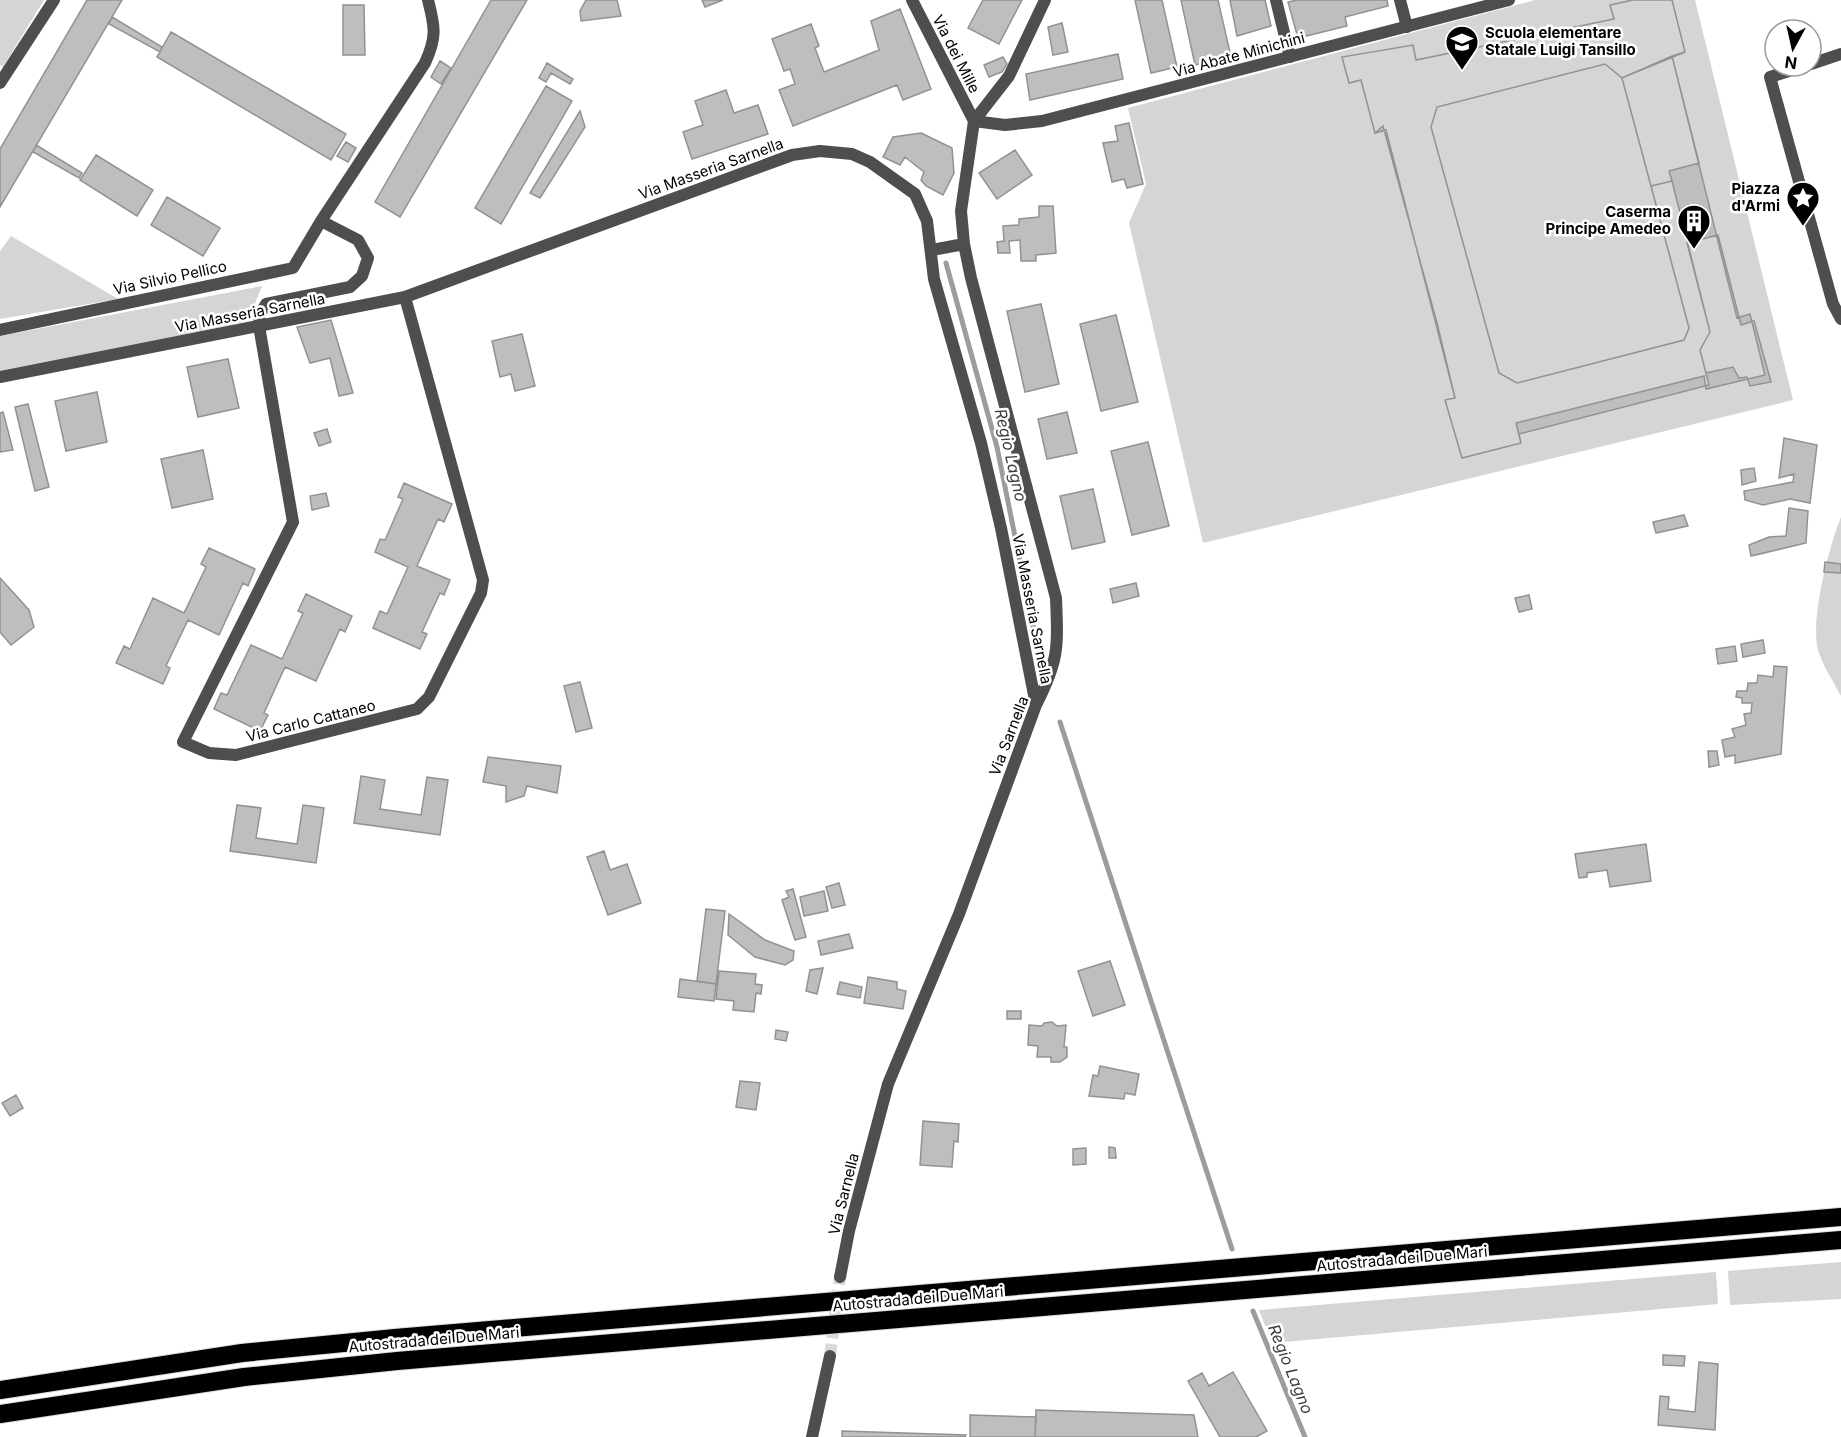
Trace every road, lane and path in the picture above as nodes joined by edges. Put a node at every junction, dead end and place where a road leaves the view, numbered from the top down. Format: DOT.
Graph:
graph roads {
  1 [pos="54,0"];
  2 [pos="428,0"];
  3 [pos="912,0"];
  4 [pos="1045,0"];
  5 [pos="1276,0"];
  6 [pos="1400,0"];
  7 [pos="1509,0"];
  8 [pos="1407,27"];
  9 [pos="1841,54"];
  10 [pos="1290,57"];
  11 [pos="1823,60"];
  12 [pos="1770,78"];
  13 [pos="0,83"];
  14 [pos="974,121"];
  15 [pos="321,220"];
  16 [pos="964,244"];
  17 [pos="932,250"];
  18 [pos="405,297"];
  19 [pos="1841,319"];
  20 [pos="259,326"];
  21 [pos="0,330"];
  22 [pos="0,377"];
  23 [pos="1036,705"];
  24 [pos="1841,1217"];
  25 [pos="1841,1240"];
  26 [pos="840,1277"];
  27 [pos="830,1356"];
  28 [pos="0,1390"];
  29 [pos="0,1414"];
  30 [pos="812,1437"];
  1 -- 13 [label="street"];
  2 -- 15 [label="street, Via Silvio Pellico"];
  3 -- 14 [label="street, Via dei Mille"];
  4 -- 14 [label="street"];
  5 -- 10 [label="street"];
  6 -- 8 [label="street"];
  7 -- 8 [label="street, Via Abate Minichini"];
  8 -- 10 [label="street, Via Abate Minichini"];
  9 -- 11 [label="street"];
  10 -- 14 [label="street, Via Abate Minichini"];
  12 -- 19 [label="street"];
  14 -- 16 [label="street, Via Sarnella"];
  15 -- 20 [label="street"];
  15 -- 21 [label="street, Via Silvio Pellico"];
  16 -- 17 [label="street"];
  16 -- 23 [label="street, Via Sarnella"];
  17 -- 18 [label="street, Via Masseria Sarnella"];
  17 -- 23 [label="street, Via Masseria Sarnella"];
  18 -- 20 [label="street, Via Masseria Sarnella"];
  18 -- 20 [label="street, Via Carlo Cattaneo"];
  20 -- 22 [label="street, Via Masseria Sarnella"];
  23 -- 26 [label="street, Via Sarnella"];
  24 -- 28 [label="highway, Autostrada dei Due Mari"];
  25 -- 29 [label="highway, Autostrada dei Due Mari"];
  27 -- 30 [label="street"];
}
